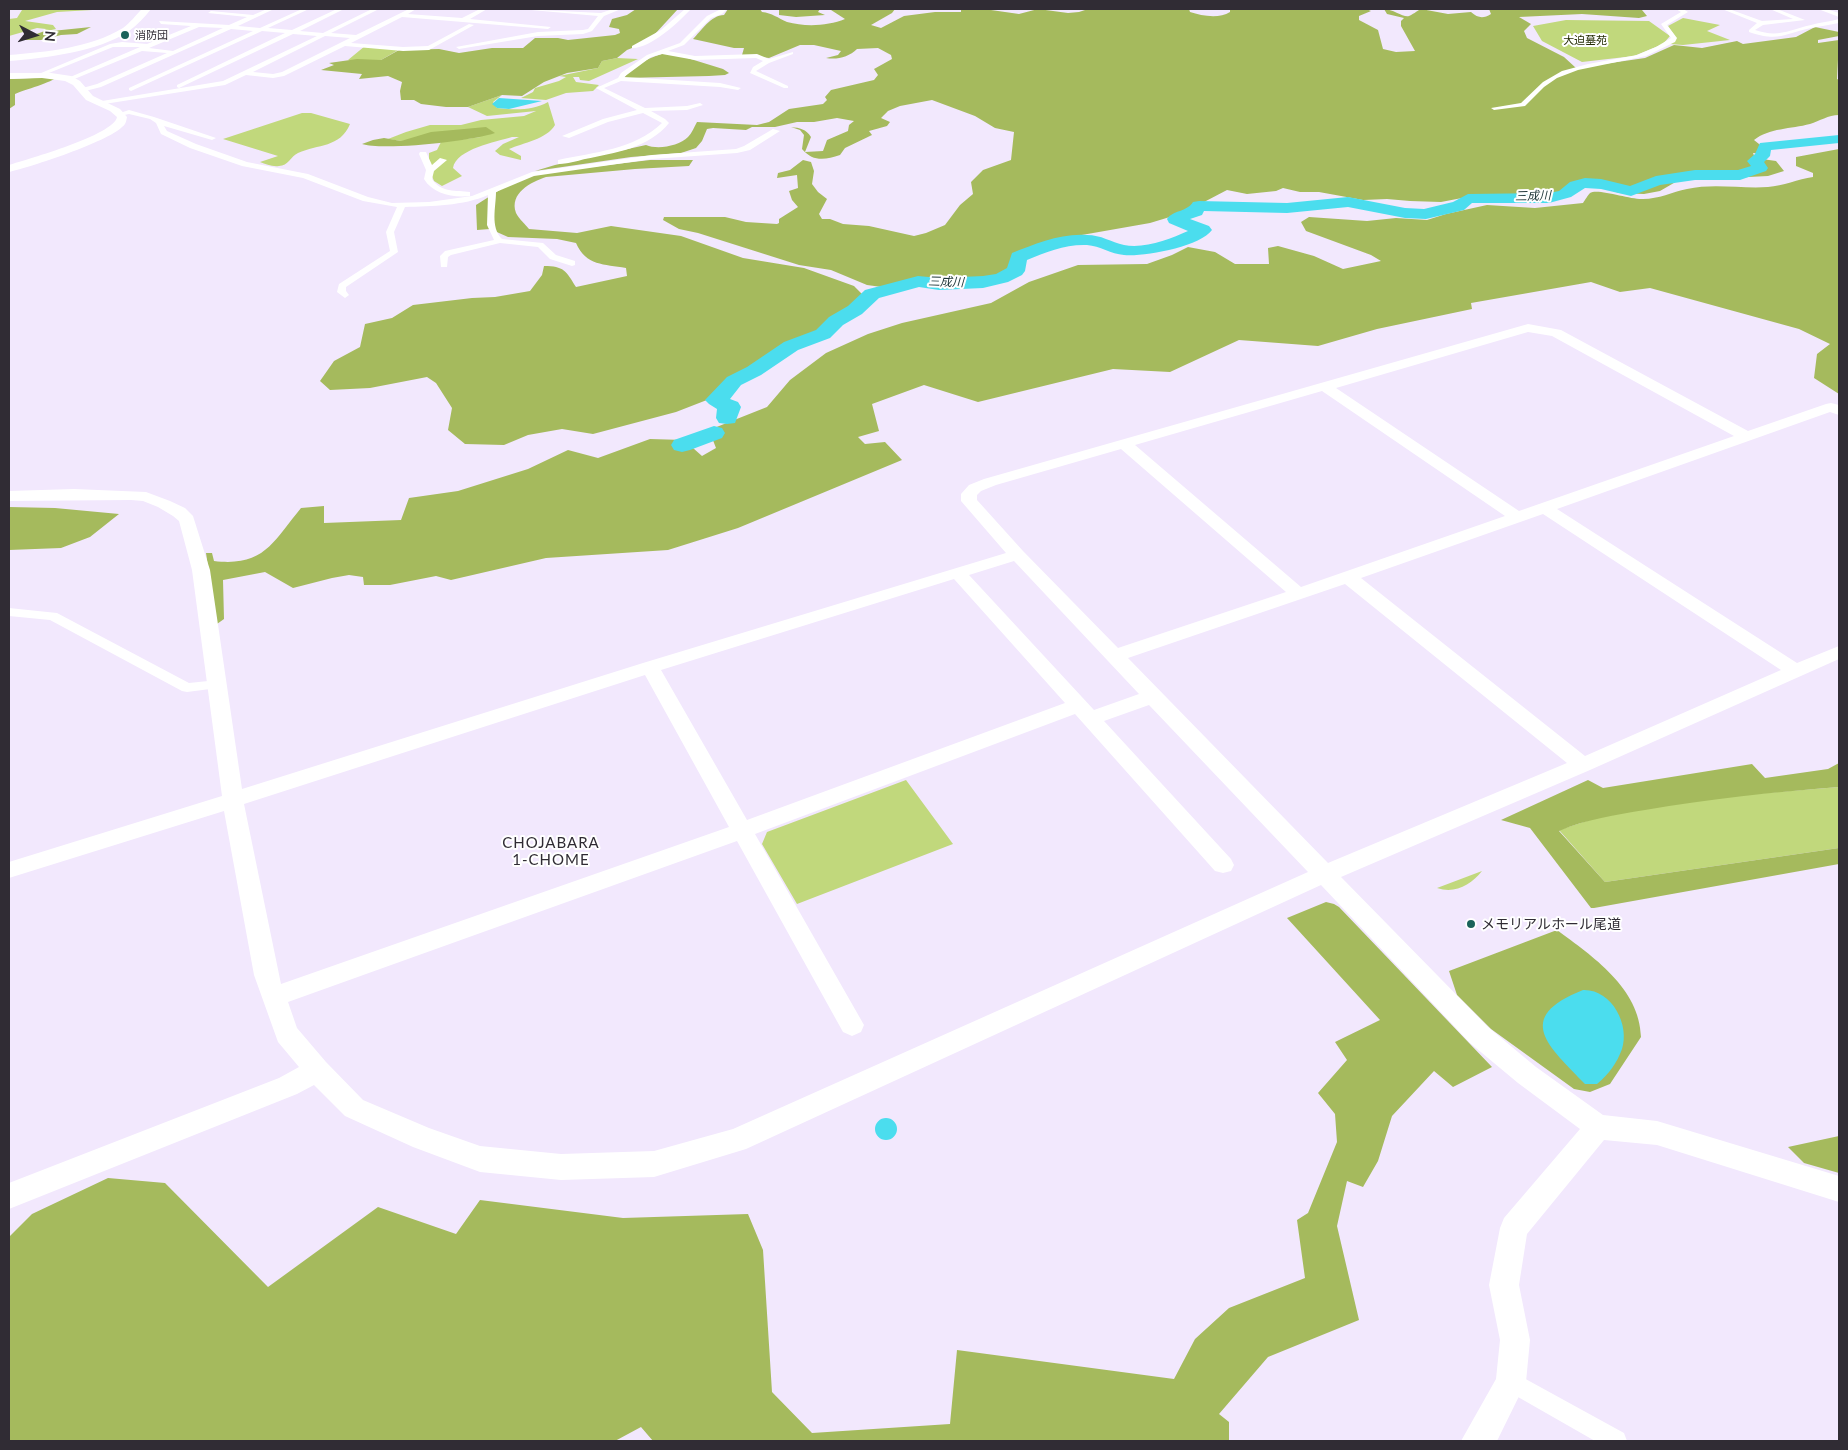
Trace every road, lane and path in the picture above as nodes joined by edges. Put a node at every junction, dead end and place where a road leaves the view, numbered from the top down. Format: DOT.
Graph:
graph roads {
  1 [pos="147,9"];
  2 [pos="220,9"];
  3 [pos="271,9"];
  4 [pos="306,9"];
  5 [pos="341,9"];
  6 [pos="376,9"];
  7 [pos="413,9"];
  8 [pos="484,9"];
  9 [pos="523,9"];
  10 [pos="591,9"];
  11 [pos="618,9"];
  12 [pos="688,9"];
  13 [pos="724,9"];
  14 [pos="1679,9"];
  15 [pos="1725,9"];
  16 [pos="1773,9"];
  17 [pos="1821,9"];
  18 [pos="553,10"];
  19 [pos="211,13"];
  20 [pos="440,13"];
  21 [pos="702,13"];
  22 [pos="583,14"];
  23 [pos="401,15"];
  24 [pos="602,15"];
  25 [pos="714,15"];
  26 [pos="157,16"];
  27 [pos="254,16"];
  28 [pos="543,16"];
  29 [pos="1839,16"];
  30 [pos="432,18"];
  31 [pos="504,18"];
  32 [pos="574,18"];
  33 [pos="463,20"];
  34 [pos="1802,20"];
  35 [pos="534,21"];
  36 [pos="1839,21"];
  37 [pos="161,22"];
  38 [pos="187,23"];
  39 [pos="496,23"];
  40 [pos="566,23"];
  41 [pos="1761,23"];
  42 [pos="200,24"];
  43 [pos="471,24"];
  44 [pos="1818,25"];
  45 [pos="231,26"];
  46 [pos="526,26"];
  47 [pos="558,28"];
  48 [pos="262,29"];
  49 [pos="292,32"];
  50 [pos="324,34"];
  51 [pos="551,34"];
  52 [pos="174,35"];
  53 [pos="357,37"];
  54 [pos="345,44"];
  55 [pos="149,46"];
  56 [pos="459,47"];
  57 [pos="634,47"];
  58 [pos="142,49"];
  59 [pos="174,52"];
  60 [pos="662,52"];
  61 [pos="791,53"];
  62 [pos="206,55"];
  63 [pos="9,58"];
  64 [pos="237,58"];
  65 [pos="270,61"];
  66 [pos="768,61"];
  67 [pos="304,64"];
  68 [pos="245,73"];
  69 [pos="9,76"];
  70 [pos="38,76"];
  71 [pos="70,79"];
  72 [pos="621,79"];
  73 [pos="99,86"];
  74 [pos="115,87"];
  75 [pos="786,87"];
  76 [pos="123,88"];
  77 [pos="738,88"];
  78 [pos="131,89"];
  79 [pos="81,90"];
  80 [pos="165,92"];
  81 [pos="98,103"];
  82 [pos="700,105"];
  83 [pos="1494,108"];
  84 [pos="644,110"];
  85 [pos="120,114"];
  86 [pos="158,122"];
  87 [pos="776,131"];
  88 [pos="566,136"];
  89 [pos="212,138"];
  90 [pos="422,154"];
  91 [pos="442,160"];
  92 [pos="9,168"];
  93 [pos="430,170"];
  94 [pos="532,174"];
  95 [pos="505,180"];
  96 [pos="492,192"];
  97 [pos="402,205"];
  98 [pos="500,241"];
  99 [pos="572,263"];
  100 [pos="444,265"];
  101 [pos="345,295"];
  102 [pos="1324,386"];
  103 [pos="1839,411"];
  104 [pos="1748,437"];
  105 [pos="1125,445"];
  106 [pos="9,496"];
  107 [pos="1544,508"];
  108 [pos="1517,517"];
  109 [pos="1017,555"];
  110 [pos="957,572"];
  111 [pos="1348,577"];
  112 [pos="1299,594"];
  113 [pos="9,612"];
  114 [pos="1839,652"];
  115 [pos="1115,656"];
  116 [pos="650,667"];
  117 [pos="1796,672"];
  118 [pos="218,684"];
  119 [pos="1154,696"];
  120 [pos="1083,712"];
  121 [pos="1583,766"];
  122 [pos="233,801"];
  123 [pos="743,830"];
  124 [pos="1223,866"];
  125 [pos="9,870"];
  126 [pos="1325,874"];
  127 [pos="273,998"];
  128 [pos="852,1025"];
  129 [pos="317,1070"];
  130 [pos="1598,1127"];
  131 [pos="1839,1189"];
  132 [pos="9,1196"];
  133 [pos="1511,1382"];
  134 [pos="1477,1441"];
  135 [pos="1616,1441"];
  1 -- 63 [label="street"];
  2 -- 19 [label="street"];
  3 -- 27 [label="street"];
  4 -- 48 [label="street"];
  5 -- 49 [label="street"];
  6 -- 50 [label="street"];
  7 -- 23 [label="street"];
  8 -- 33 [label="street"];
  9 -- 18 [label="street"];
  10 -- 22 [label="street"];
  11 -- 24 [label="street"];
  12 -- 57 [label="street"];
  13 -- 25 [label="street"];
  14 -- 83 [label="street"];
  15 -- 41 [label="street"];
  16 -- 34 [label="street"];
  17 -- 29 [label="street"];
  18 -- 22 [label="street"];
  18 -- 28 [label="street"];
  19 -- 27 [label="street"];
  19 -- 38 [label="street"];
  20 -- 30 [label="street"];
  21 -- 25 [label="street"];
  22 -- 24 [label="street"];
  22 -- 32 [label="street"];
  23 -- 30 [label="street"];
  23 -- 53 [label="street"];
  24 -- 51 [label="street"];
  25 -- 60 [label="street"];
  26 -- 37 [label="street"];
  27 -- 45 [label="street"];
  30 -- 33 [label="street"];
  31 -- 39 [label="street"];
  33 -- 39 [label="street"];
  34 -- 41 [label="street"];
  34 -- 44 [label="street"];
  35 -- 46 [label="street"];
  36 -- 44 [label="street"];
  37 -- 38 [label="street"];
  37 -- 52 [label="street"];
  38 -- 42 [label="street"];
  39 -- 46 [label="street"];
  40 -- 47 [label="street"];
  41 -- 44 [label="street"];
  42 -- 45 [label="street"];
  42 -- 52 [label="street"];
  43 -- 54 [label="street"];
  45 -- 48 [label="street"];
  45 -- 59 [label="street"];
  46 -- 47 [label="street"];
  47 -- 51 [label="street"];
  48 -- 49 [label="street"];
  48 -- 62 [label="street"];
  49 -- 50 [label="street"];
  49 -- 64 [label="street"];
  50 -- 53 [label="street"];
  50 -- 65 [label="street"];
  51 -- 56 [label="street"];
  52 -- 55 [label="street"];
  53 -- 54 [label="street"];
  54 -- 67 [label="street"];
  55 -- 58 [label="street"];
  55 -- 70 [label="street"];
  58 -- 59 [label="street"];
  58 -- 71 [label="street"];
  59 -- 62 [label="street"];
  59 -- 73 [label="street"];
  60 -- 66 [label="street"];
  60 -- 72 [label="street"];
  61 -- 66 [label="street"];
  62 -- 64 [label="street"];
  62 -- 78 [label="street"];
  64 -- 65 [label="street"];
  64 -- 80 [label="street"];
  65 -- 67 [label="street"];
  65 -- 68 [label="street"];
  66 -- 75 [label="street"];
  67 -- 68 [label="street"];
  68 -- 80 [label="street"];
  69 -- 70 [label="street"];
  70 -- 71 [label="street"];
  71 -- 79 [label="street"];
  72 -- 77 [label="street"];
  72 -- 84 [label="street"];
  73 -- 74 [label="street"];
  73 -- 79 [label="street"];
  76 -- 78 [label="street"];
  78 -- 80 [label="street"];
  79 -- 81 [label="street"];
  80 -- 81 [label="street"];
  81 -- 85 [label="street"];
  82 -- 84 [label="street"];
  84 -- 88 [label="street"];
  84 -- 95 [label="street"];
  85 -- 86 [label="street"];
  85 -- 92 [label="street"];
  86 -- 89 [label="street"];
  86 -- 97 [label="street"];
  87 -- 94 [label="street"];
  90 -- 93 [label="street"];
  91 -- 93 [label="street"];
  93 -- 95 [label="street"];
  94 -- 95 [label="street"];
  94 -- 96 [label="street"];
  96 -- 97 [label="street"];
  96 -- 98 [label="street"];
  97 -- 101 [label="street"];
  98 -- 99 [label="street"];
  98 -- 100 [label="street"];
  102 -- 104 [label="street"];
  102 -- 105 [label="street"];
  102 -- 108 [label="street"];
  103 -- 104 [label="street"];
  104 -- 107 [label="street"];
  105 -- 109 [label="street"];
  105 -- 112 [label="street"];
  106 -- 118 [label="street"];
  107 -- 108 [label="street"];
  107 -- 117 [label="street"];
  108 -- 111 [label="street"];
  109 -- 110 [label="street"];
  109 -- 115 [label="street"];
  110 -- 116 [label="street"];
  110 -- 120 [label="street"];
  111 -- 112 [label="street"];
  111 -- 121 [label="street"];
  112 -- 115 [label="street"];
  113 -- 118 [label="street"];
  114 -- 117 [label="street"];
  115 -- 119 [label="street"];
  116 -- 122 [label="street"];
  116 -- 123 [label="street"];
  117 -- 121 [label="street"];
  118 -- 122 [label="street"];
  119 -- 120 [label="street"];
  119 -- 126 [label="street"];
  120 -- 123 [label="street"];
  120 -- 124 [label="street"];
  121 -- 126 [label="street"];
  122 -- 125 [label="street"];
  122 -- 127 [label="street"];
  123 -- 127 [label="street"];
  123 -- 128 [label="street"];
  126 -- 129 [label="street"];
  126 -- 130 [label="street"];
  127 -- 129 [label="street"];
  129 -- 132 [label="street"];
  130 -- 131 [label="street"];
  130 -- 133 [label="street"];
  133 -- 134 [label="street"];
  133 -- 135 [label="street"];
}
